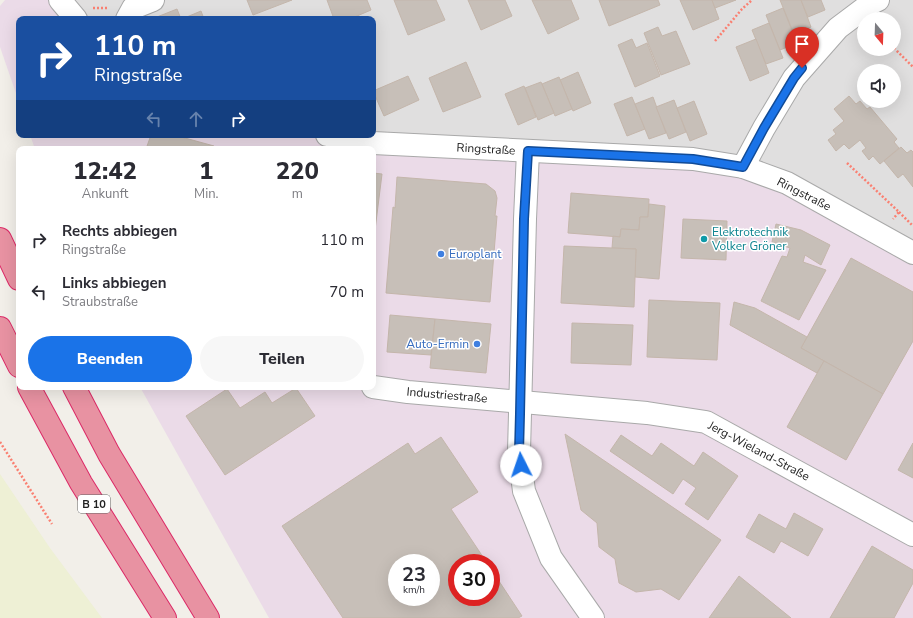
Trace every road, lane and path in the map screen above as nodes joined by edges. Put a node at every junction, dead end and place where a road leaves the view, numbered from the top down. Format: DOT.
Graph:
graph roads {
  1 [pos="153,0"];
  2 [pos="752,0"];
  3 [pos="871,1"];
  4 [pos="67,9"];
  5 [pos="130,14"];
  6 [pos="715,41"];
  7 [pos="901,55"];
  8 [pos="913,67"];
  9 [pos="344,138"];
  10 [pos="528,151"];
  11 [pos="847,163"];
  12 [pos="743,167"];
  13 [pos="899,212"];
  14 [pos="913,226"];
  15 [pos="880,235"];
  16 [pos="0,239"];
  17 [pos="913,253"];
  18 [pos="16,273"];
  19 [pos="0,328"];
  20 [pos="16,360"];
  21 [pos="376,387"];
  22 [pos="31,390"];
  23 [pos="76,390"];
  24 [pos="520,401"];
  25 [pos="0,442"];
  26 [pos="52,524"];
  27 [pos="913,535"];
  28 [pos="165,618"];
  29 [pos="208,618"];
  30 [pos="593,618"];
  1 -- 5 [label="street"];
  2 -- 6 [label="path"];
  3 -- 12 [label="street"];
  4 -- 5 [label="path"];
  7 -- 8 [label="path"];
  9 -- 10 [label="street, Ringstraße"];
  10 -- 12 [label="street, Ringstraße"];
  10 -- 24 [label="street"];
  11 -- 13 [label="path"];
  12 -- 15 [label="street, Ringstraße"];
  13 -- 14 [label="path"];
  13 -- 15 [label="path"];
  15 -- 17 [label="street, Ringstraße"];
  16 -- 18 [label="highway"];
  19 -- 20 [label="highway"];
  21 -- 24 [label="street, Industriestraße"];
  22 -- 28 [label="highway, B 10"];
  23 -- 29 [label="highway"];
  24 -- 27 [label="street, Jerg-Wieland-Straße"];
  24 -- 30 [label="street"];
  25 -- 26 [label="path"];
}
